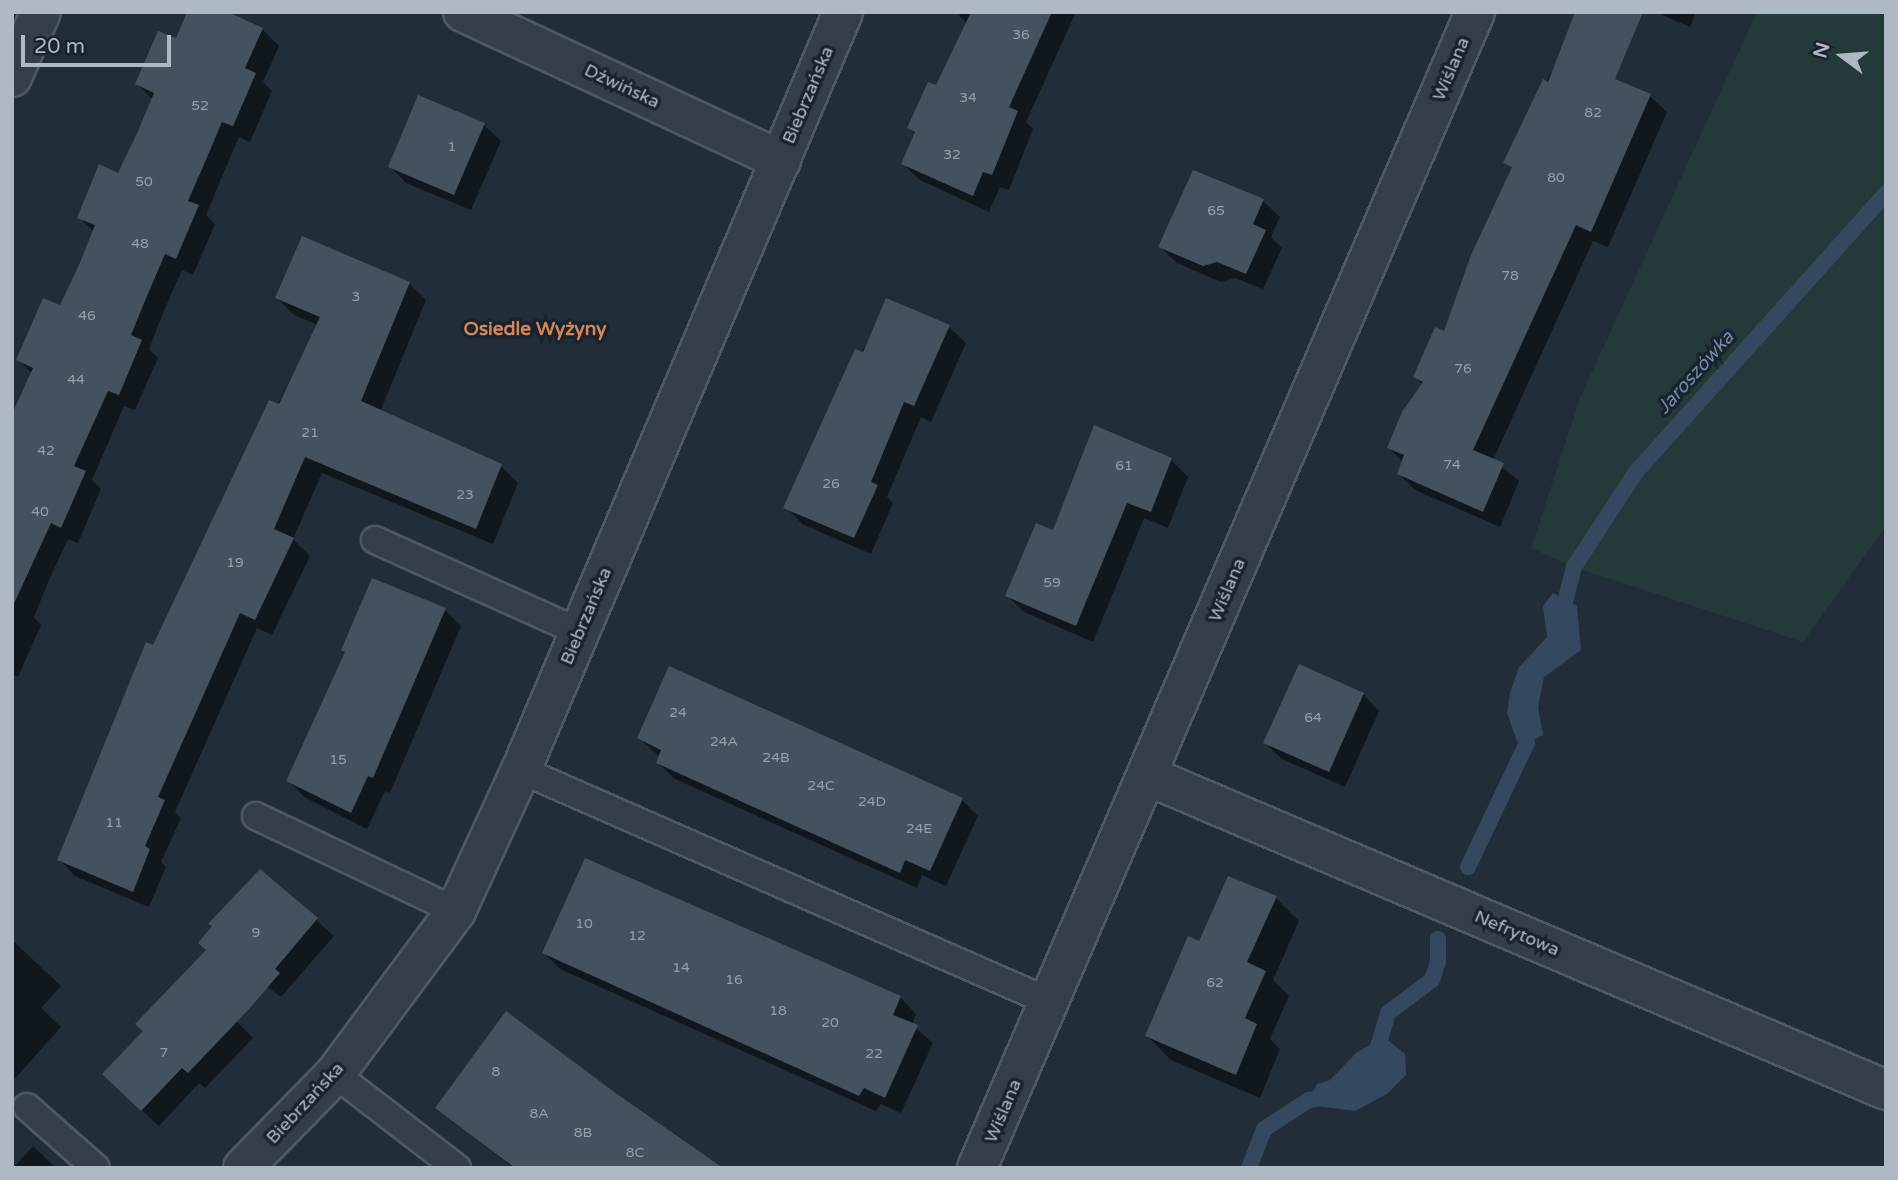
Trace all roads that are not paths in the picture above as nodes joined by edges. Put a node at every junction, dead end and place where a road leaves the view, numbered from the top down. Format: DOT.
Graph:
graph roads {
  1 [pos="41,12"];
  2 [pos="463,12"];
  3 [pos="843,12"];
  4 [pos="1475,12"];
  5 [pos="12,77"];
  6 [pos="781,160"];
  7 [pos="375,540"];
  8 [pos="580,632"];
  9 [pos="521,770"];
  10 [pos="1147,775"];
  11 [pos="256,816"];
  12 [pos="456,911"];
  13 [pos="1051,1002"];
  14 [pos="335,1074"];
  15 [pos="1886,1090"];
  16 [pos="27,1107"];
  17 [pos="96,1168"];
  18 [pos="243,1168"];
  19 [pos="457,1168"];
  20 [pos="977,1168"];
  1 -- 5 [label="street"];
  2 -- 6 [label="street, Dźwińska"];
  3 -- 6 [label="street, Biebrzańska"];
  4 -- 10 [label="street, Wiślana"];
  6 -- 8 [label="street, Biebrzańska"];
  7 -- 8 [label="lane"];
  8 -- 9 [label="street, Biebrzańska"];
  9 -- 12 [label="street, Biebrzańska"];
  9 -- 13 [label="lane"];
  10 -- 13 [label="street, Wiślana"];
  10 -- 15 [label="street, Nefrytowa"];
  11 -- 12 [label="lane"];
  12 -- 14 [label="street, Biebrzańska"];
  13 -- 20 [label="street, Wiślana"];
  14 -- 18 [label="street, Biebrzańska"];
  14 -- 19 [label="lane"];
  16 -- 17 [label="lane"];
}
